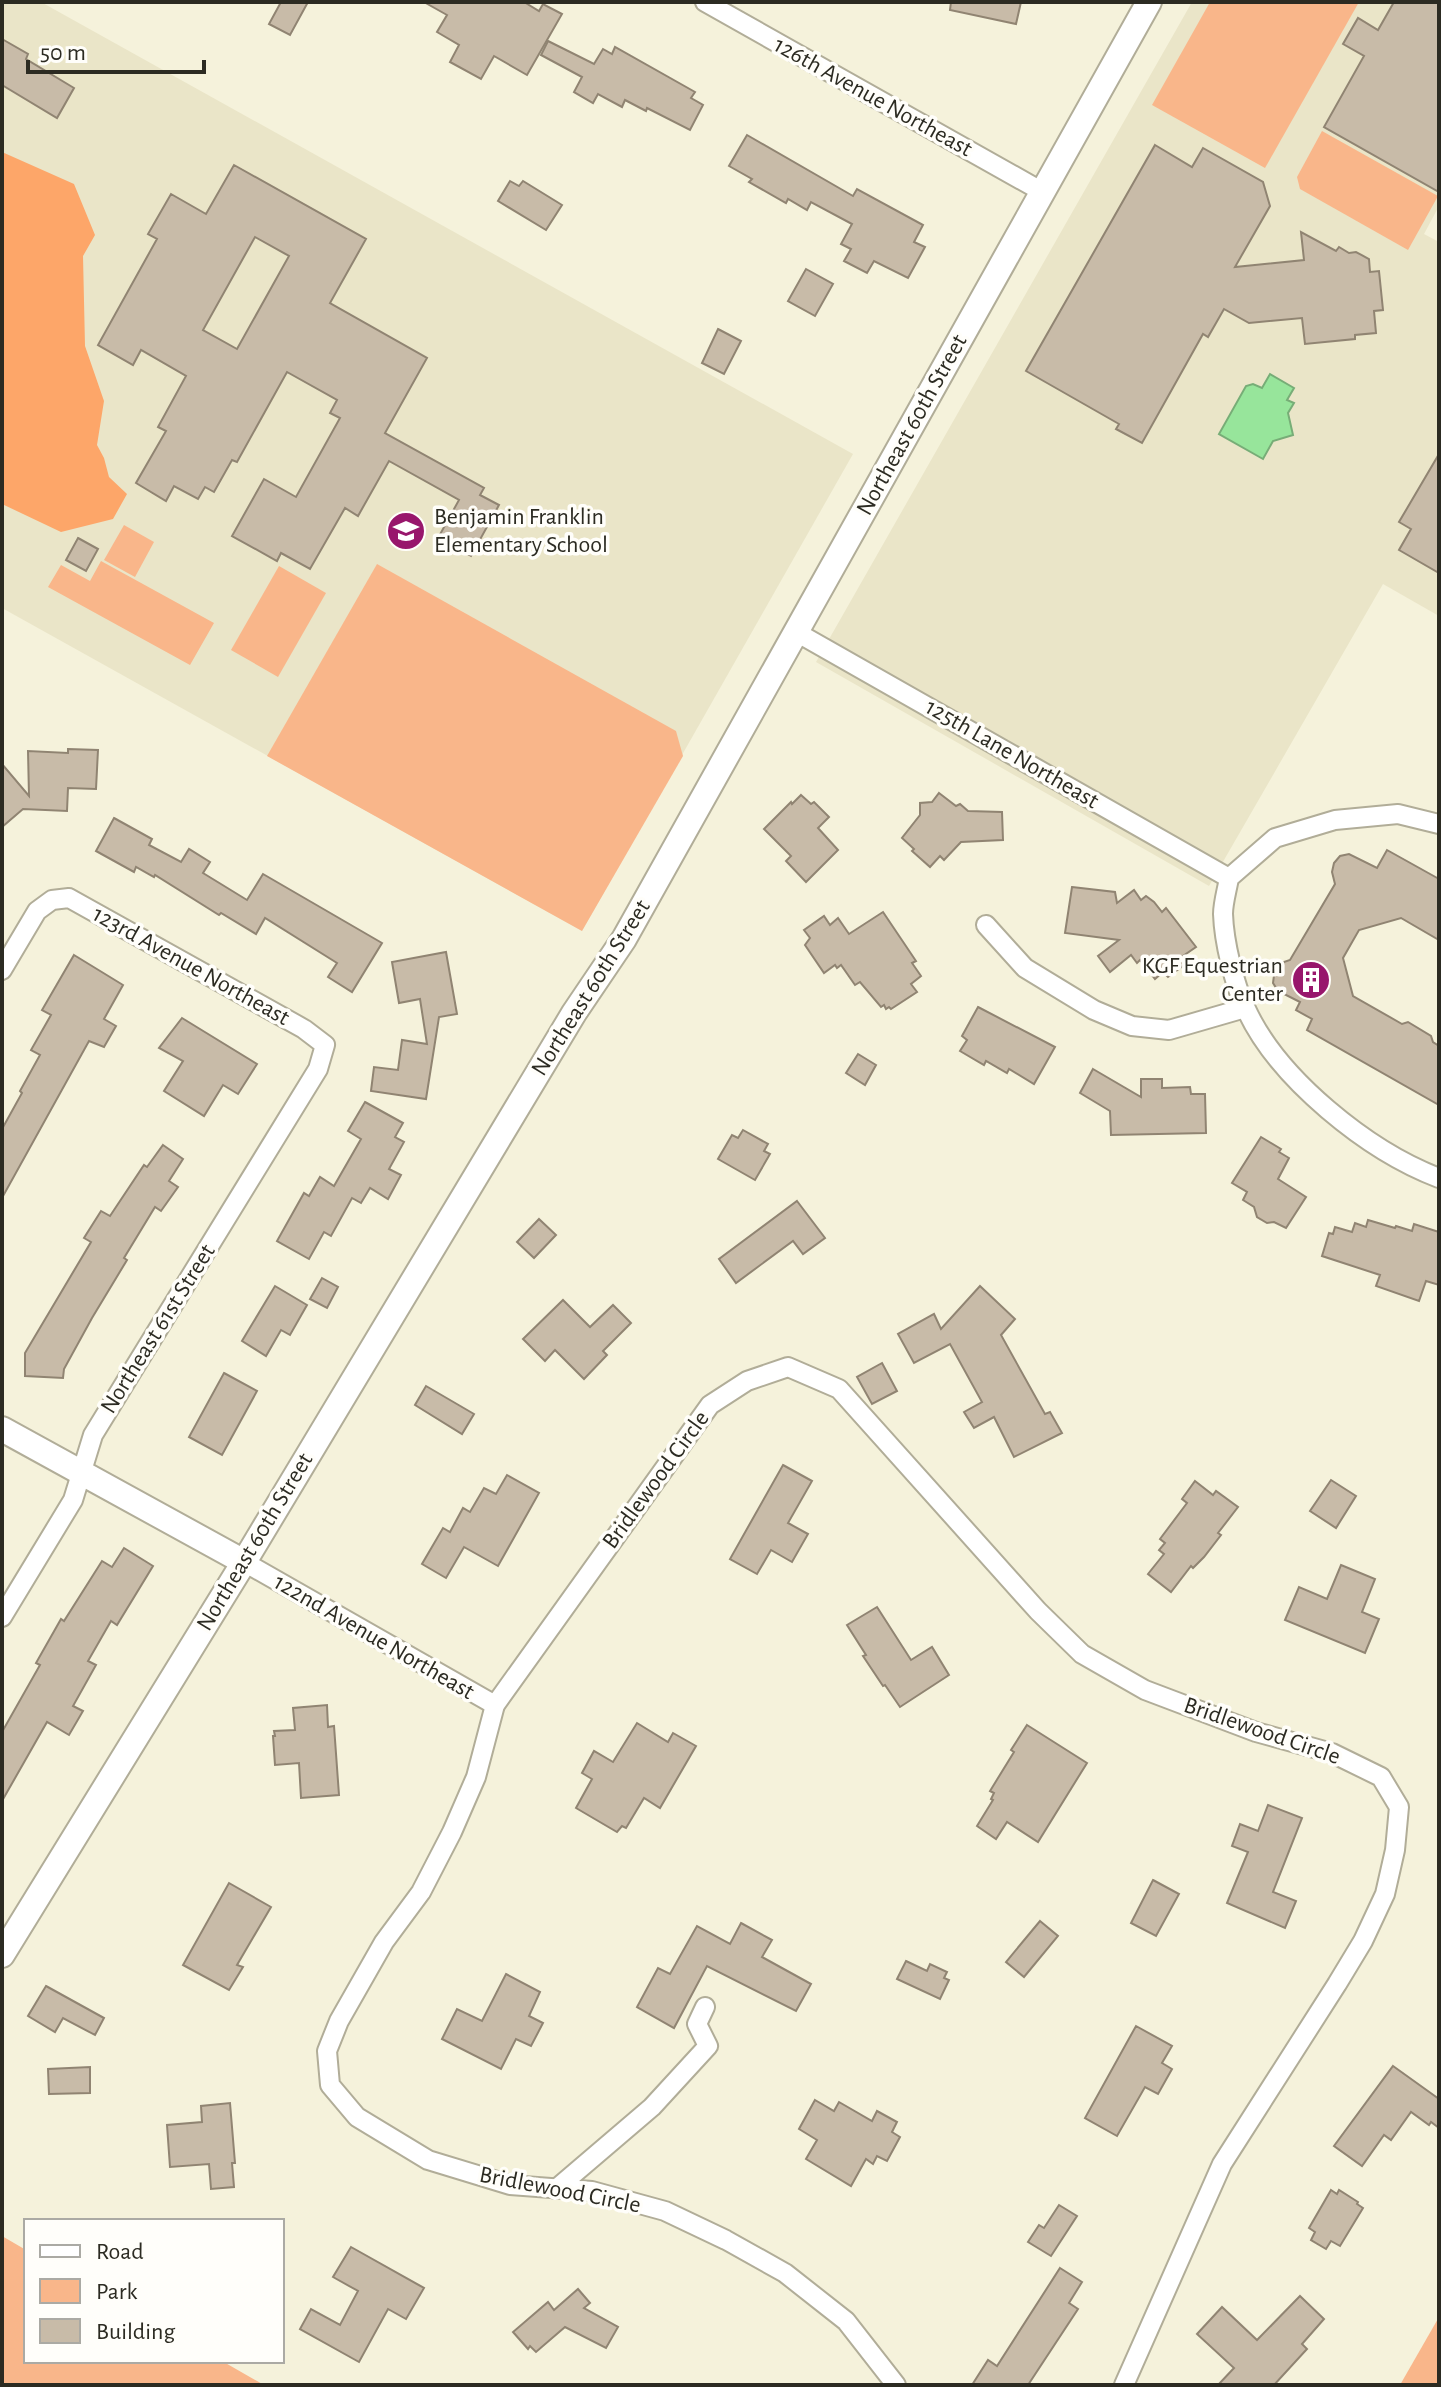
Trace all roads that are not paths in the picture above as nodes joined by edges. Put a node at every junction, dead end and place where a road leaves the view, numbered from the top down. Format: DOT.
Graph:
graph roads {
  1 [pos="705,2"];
  2 [pos="1149,2"];
  3 [pos="1041,191"];
  4 [pos="796,632"];
  5 [pos="1439,824"];
  6 [pos="1229,878"];
  7 [pos="986,925"];
  8 [pos="2,970"];
  9 [pos="1245,1008"];
  10 [pos="325,1045"];
  11 [pos="1439,1178"];
  12 [pos="2,1429"];
  13 [pos="80,1473"];
  14 [pos="244,1562"];
  15 [pos="2,1617"];
  16 [pos="495,1705"];
  17 [pos="2,1955"];
  18 [pos="705,2007"];
  19 [pos="556,2189"];
  20 [pos="896,2385"];
  21 [pos="1124,2385"];
  1 -- 3 [label="street, 126th Avenue Northeast"];
  2 -- 3 [label="street, Northeast 60th Street"];
  3 -- 4 [label="street, Northeast 60th Street"];
  4 -- 6 [label="street, 125th Lane Northeast"];
  4 -- 14 [label="street, Northeast 60th Street"];
  5 -- 6 [label="street"];
  6 -- 9 [label="street"];
  7 -- 9 [label="street"];
  8 -- 10 [label="street, 123rd Avenue Northeast"];
  9 -- 11 [label="street"];
  10 -- 13 [label="street, Northeast 61st Street"];
  12 -- 13 [label="street, 122nd Avenue Northeast"];
  13 -- 14 [label="street, 122nd Avenue Northeast"];
  13 -- 15 [label="street, Northeast 61st Street"];
  14 -- 16 [label="street, 122nd Avenue Northeast"];
  14 -- 17 [label="street, Northeast 60th Street"];
  16 -- 19 [label="street, Bridlewood Circle"];
  16 -- 21 [label="street, Bridlewood Circle"];
  18 -- 19 [label="street"];
  19 -- 20 [label="street, Bridlewood Circle"];
}
